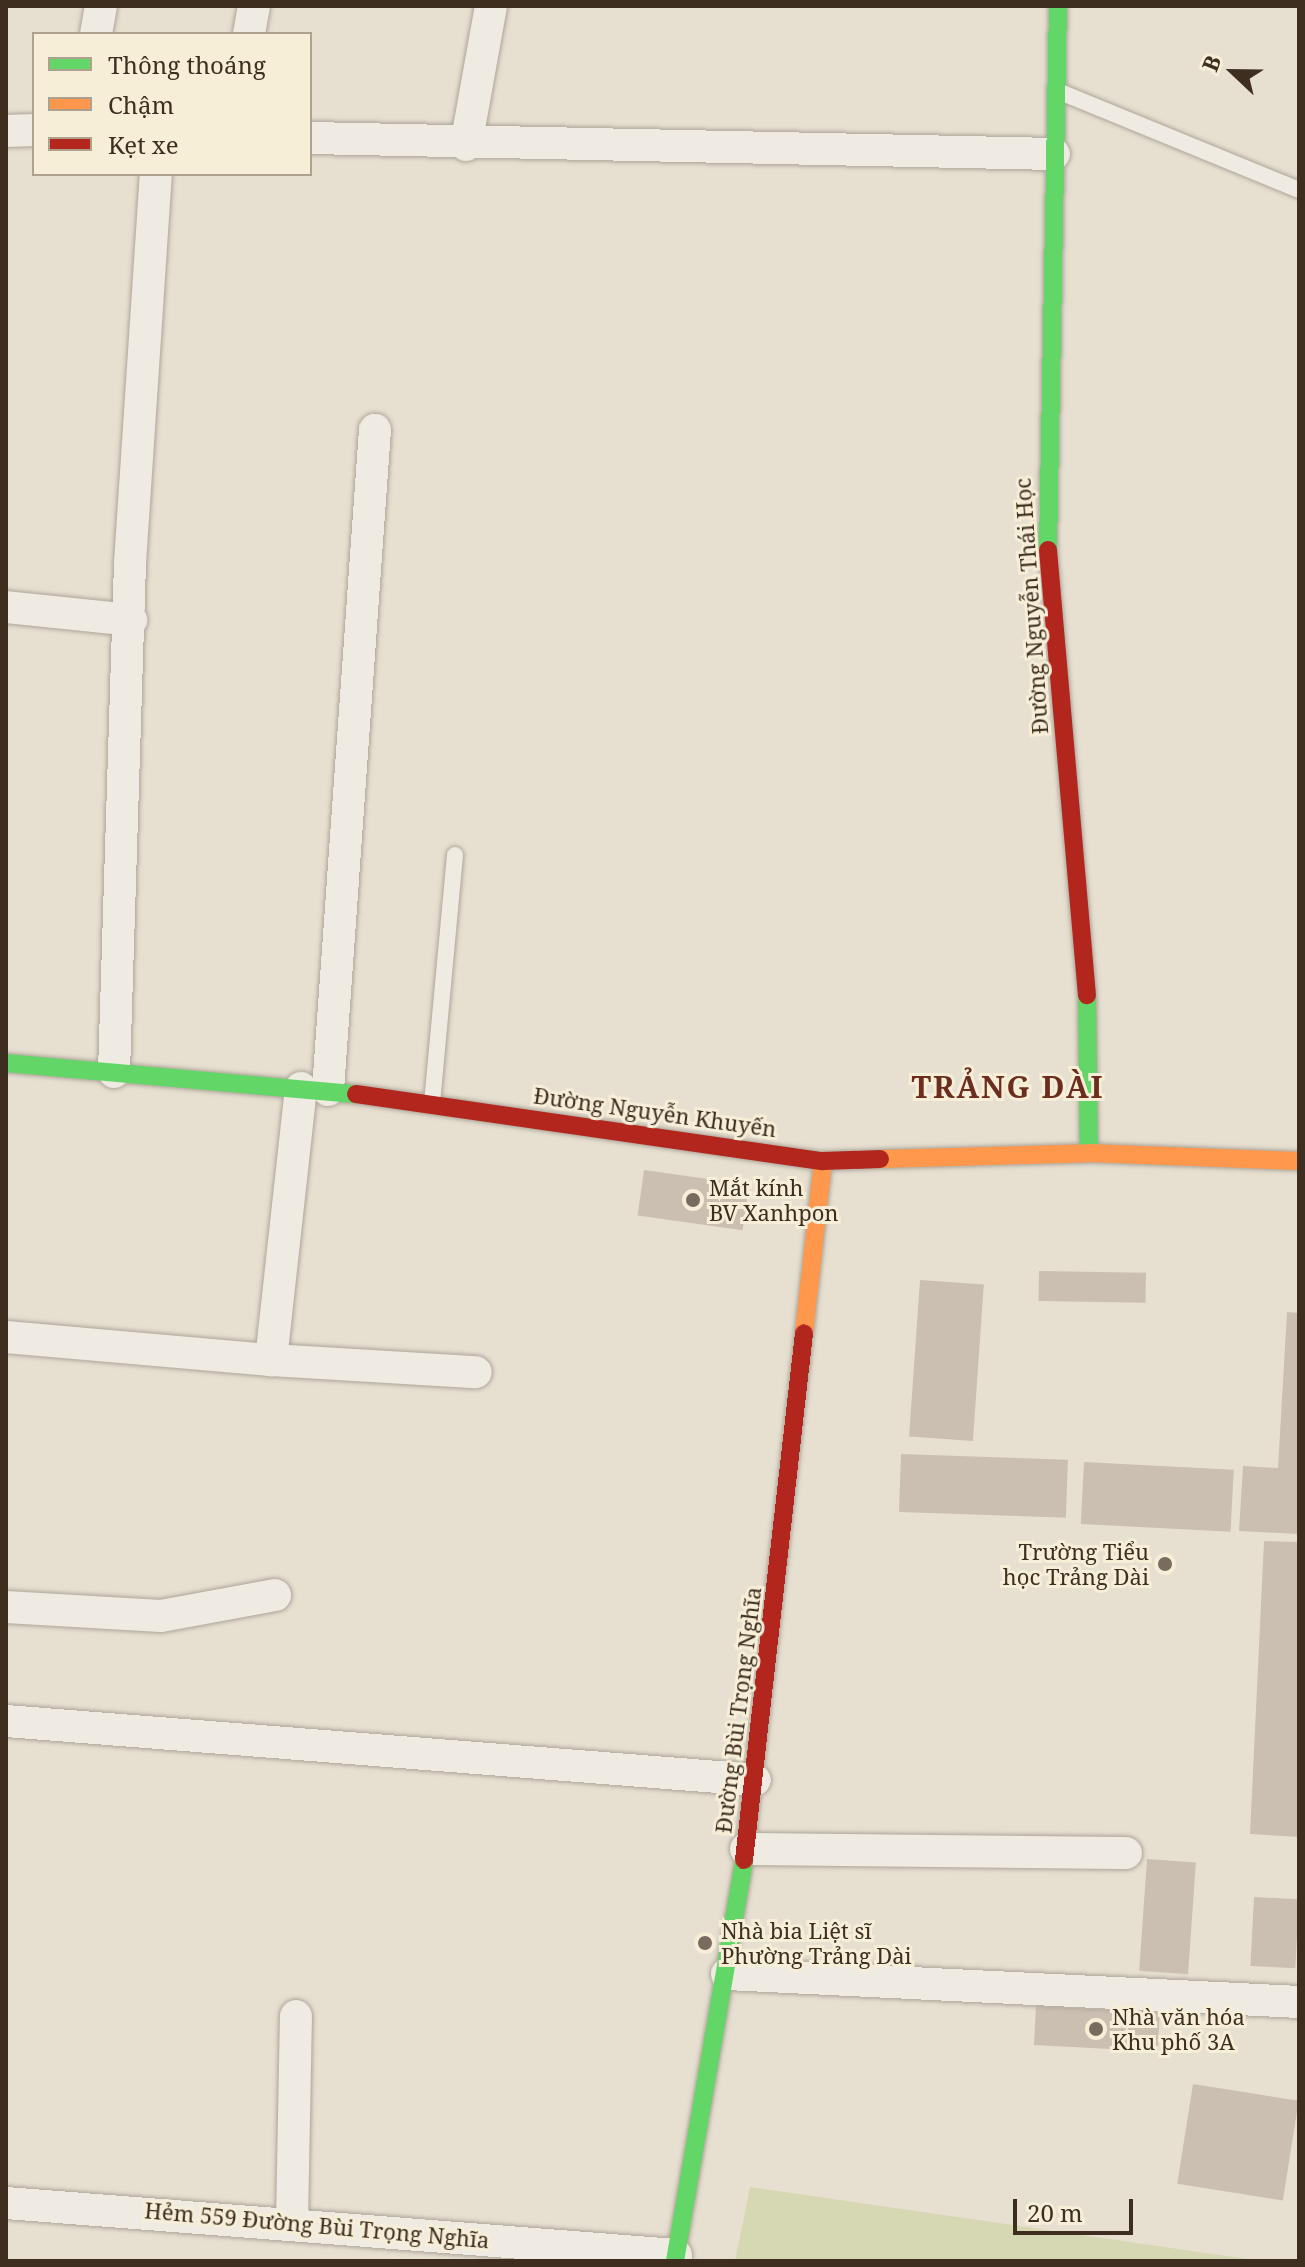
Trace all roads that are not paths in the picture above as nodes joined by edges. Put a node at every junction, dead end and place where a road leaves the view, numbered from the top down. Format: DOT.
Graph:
graph roads {
  1 [pos="101,6"];
  2 [pos="254,6"];
  3 [pos="491,6"];
  4 [pos="1058,6"];
  5 [pos="96,32"];
  6 [pos="249,32"];
  7 [pos="1055,90"];
  8 [pos="32,130"];
  9 [pos="6,131"];
  10 [pos="312,138"];
  11 [pos="466,145"];
  12 [pos="1054,154"];
  13 [pos="156,176"];
  14 [pos="1299,190"];
  15 [pos="375,430"];
  16 [pos="6,607"];
  17 [pos="131,620"];
  18 [pos="455,855"];
  19 [pos="6,1063"];
  20 [pos="114,1072"];
  21 [pos="315,1089"];
  22 [pos="432,1105"];
  23 [pos="1089,1153"];
  24 [pos="823,1161"];
  25 [pos="1299,1161"];
  26 [pos="6,1337"];
  27 [pos="271,1360"];
  28 [pos="476,1372"];
  29 [pos="275,1595"];
  30 [pos="6,1607"];
  31 [pos="6,1721"];
  32 [pos="755,1780"];
  33 [pos="746,1849"];
  34 [pos="1126,1853"];
  35 [pos="727,1974"];
  36 [pos="1299,2002"];
  37 [pos="296,2016"];
  38 [pos="6,2203"];
  39 [pos="292,2222"];
  40 [pos="676,2258"];
  1 -- 5 [label="street"];
  2 -- 6 [label="street"];
  3 -- 11 [label="street"];
  4 -- 7 [label="street, Đường Nguyễn Thái Học"];
  7 -- 12 [label="street, Đường Nguyễn Thái Học"];
  7 -- 14 [label="lane"];
  8 -- 9 [label="street"];
  10 -- 11 [label="street"];
  11 -- 12 [label="street"];
  12 -- 23 [label="street, Đường Nguyễn Thái Học"];
  13 -- 17 [label="street"];
  15 -- 21 [label="street"];
  16 -- 17 [label="street"];
  17 -- 20 [label="street"];
  18 -- 22 [label="lane"];
  19 -- 20 [label="street, Đường Nguyễn Khuyến"];
  20 -- 21 [label="street, Đường Nguyễn Khuyến"];
  21 -- 22 [label="street, Đường Nguyễn Khuyến"];
  21 -- 27 [label="street"];
  22 -- 24 [label="street, Đường Nguyễn Khuyến"];
  23 -- 24 [label="street, Đường Nguyễn Khuyến"];
  23 -- 25 [label="street, Đường Nguyễn Khuyến"];
  24 -- 32 [label="street, Đường Bùi Trọng Nghĩa"];
  26 -- 27 [label="street"];
  27 -- 28 [label="street"];
  29 -- 30 [label="street"];
  31 -- 32 [label="street"];
  32 -- 33 [label="street, Đường Bùi Trọng Nghĩa"];
  33 -- 34 [label="street"];
  33 -- 35 [label="street, Đường Bùi Trọng Nghĩa"];
  35 -- 36 [label="street"];
  35 -- 40 [label="street, Đường Bùi Trọng Nghĩa"];
  37 -- 39 [label="street"];
  38 -- 39 [label="street, Hẻm 559 Đường Bùi Trọng Nghĩa"];
  39 -- 40 [label="street, Hẻm 559 Đường Bùi Trọng Nghĩa"];
}
